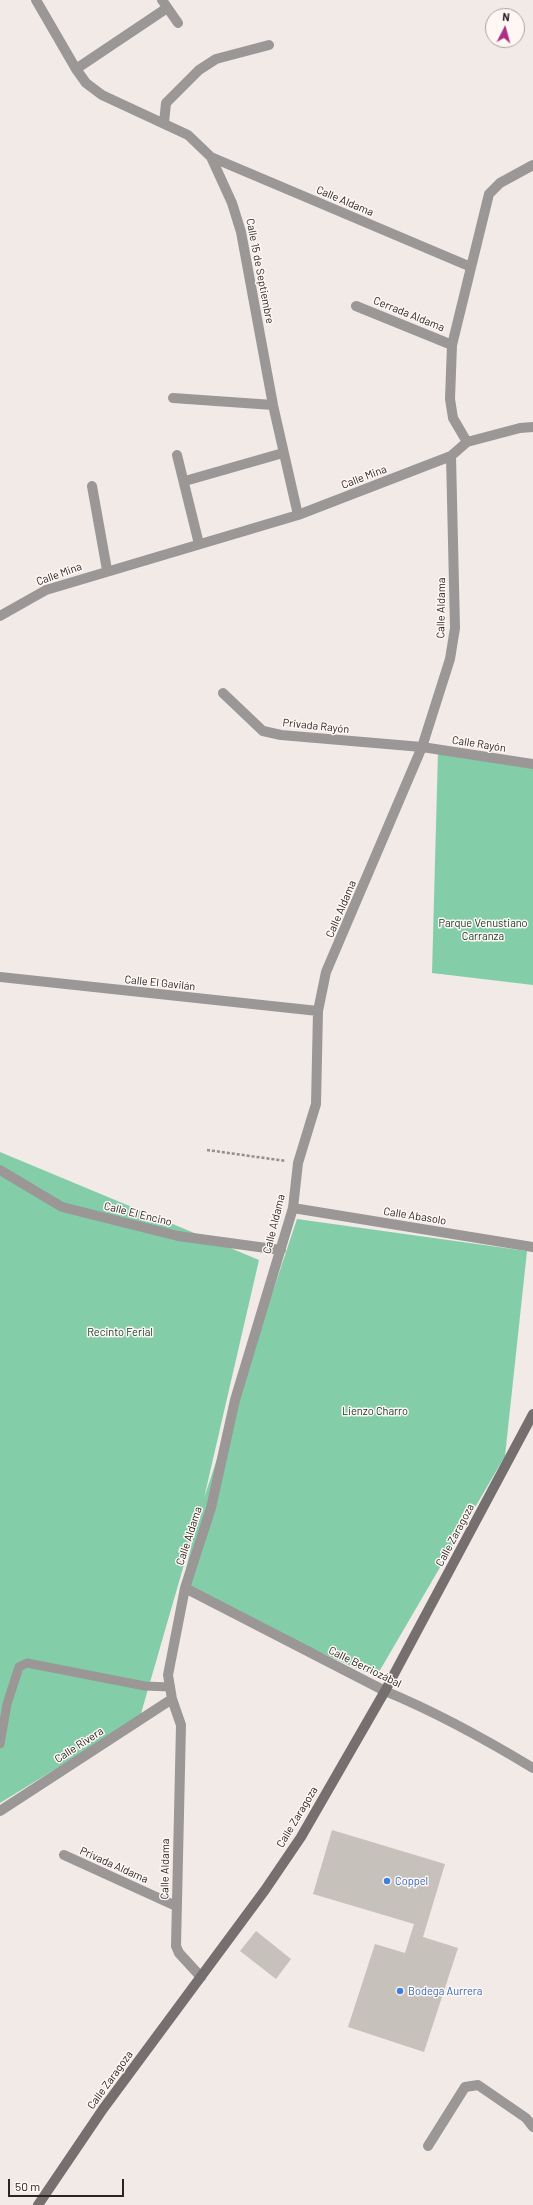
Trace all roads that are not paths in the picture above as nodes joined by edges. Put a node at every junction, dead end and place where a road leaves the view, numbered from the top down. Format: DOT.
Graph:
graph roads {
  1 [pos="36,0"];
  2 [pos="164,4"];
  3 [pos="178,23"];
  4 [pos="269,45"];
  5 [pos="76,69"];
  6 [pos="164,123"];
  7 [pos="211,157"];
  8 [pos="533,165"];
  9 [pos="471,267"];
  10 [pos="356,306"];
  11 [pos="452,344"];
  12 [pos="173,398"];
  13 [pos="273,405"];
  14 [pos="533,427"];
  15 [pos="467,442"];
  16 [pos="283,453"];
  17 [pos="177,455"];
  18 [pos="451,456"];
  19 [pos="185,481"];
  20 [pos="92,486"];
  21 [pos="298,515"];
  22 [pos="199,544"];
  23 [pos="107,570"];
  24 [pos="0,616"];
  25 [pos="223,693"];
  26 [pos="422,748"];
  27 [pos="533,764"];
  28 [pos="0,977"];
  29 [pos="318,1011"];
  30 [pos="0,1170"];
  31 [pos="292,1208"];
  32 [pos="533,1248"];
  33 [pos="281,1250"];
  34 [pos="533,1414"];
  35 [pos="185,1588"];
  36 [pos="170,1687"];
  37 [pos="384,1691"];
  38 [pos="172,1699"];
  39 [pos="0,1744"];
  40 [pos="533,1768"];
  41 [pos="0,1811"];
  42 [pos="64,1855"];
  43 [pos="176,1906"];
  44 [pos="201,1977"];
  45 [pos="533,2127"];
  46 [pos="428,2146"];
  47 [pos="38,2205"];
  1 -- 5 [label="street, Calle 15 de Septiembre"];
  2 -- 3 [label="street"];
  2 -- 5 [label="street"];
  4 -- 6 [label="street"];
  5 -- 6 [label="street, Calle 15 de Septiembre"];
  6 -- 7 [label="street, Calle 15 de Septiembre"];
  7 -- 9 [label="street, Calle Aldama"];
  7 -- 13 [label="street, Calle 15 de Septiembre"];
  8 -- 9 [label="street"];
  9 -- 11 [label="street"];
  10 -- 11 [label="street, Cerrada Aldama"];
  11 -- 15 [label="street"];
  12 -- 13 [label="street"];
  13 -- 16 [label="street, Calle 15 de Septiembre"];
  14 -- 15 [label="street, Calle Mina"];
  15 -- 18 [label="street, Calle Mina"];
  16 -- 19 [label="street"];
  16 -- 21 [label="street, Calle 15 de Septiembre"];
  17 -- 19 [label="street"];
  18 -- 21 [label="street, Calle Mina"];
  18 -- 26 [label="street, Calle Aldama"];
  19 -- 22 [label="street"];
  20 -- 23 [label="street"];
  21 -- 22 [label="street, Calle Mina"];
  22 -- 23 [label="street, Calle Mina"];
  23 -- 24 [label="street, Calle Mina"];
  25 -- 26 [label="street, Privada Rayón"];
  26 -- 27 [label="street, Calle Rayón"];
  26 -- 29 [label="street, Calle Aldama"];
  28 -- 29 [label="street, Calle El Gavilán"];
  29 -- 31 [label="street, Calle Aldama"];
  30 -- 33 [label="street, Calle El Encino"];
  31 -- 32 [label="street, Calle Abasolo"];
  31 -- 33 [label="street, Calle Aldama"];
  33 -- 35 [label="street, Calle Aldama"];
  34 -- 37 [label="main road, Calle Zaragoza"];
  35 -- 36 [label="street, Calle Aldama"];
  35 -- 37 [label="street, Calle Berriozábal"];
  36 -- 38 [label="street, Calle Aldama"];
  36 -- 39 [label="lane"];
  37 -- 40 [label="street, Calle Berriozábal"];
  37 -- 44 [label="main road, Calle Zaragoza"];
  38 -- 41 [label="street, Calle Rivera"];
  38 -- 43 [label="street, Calle Aldama"];
  42 -- 43 [label="street, Privada Aldama"];
  43 -- 44 [label="street, Calle Aldama"];
  44 -- 47 [label="main road, Calle Zaragoza"];
  45 -- 46 [label="street"];
}
